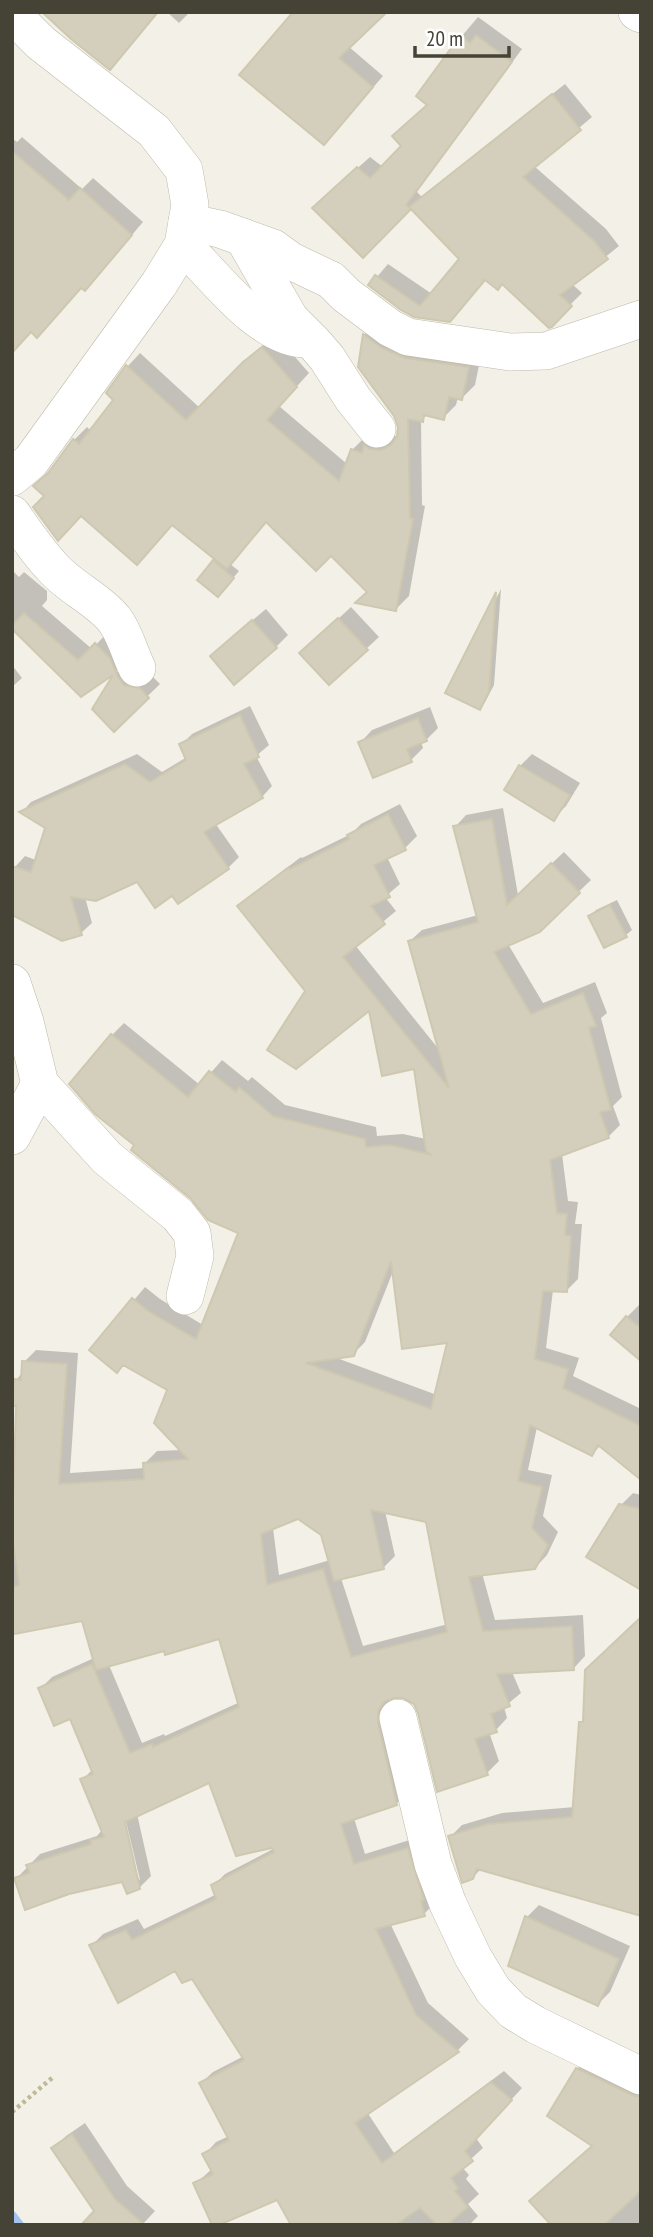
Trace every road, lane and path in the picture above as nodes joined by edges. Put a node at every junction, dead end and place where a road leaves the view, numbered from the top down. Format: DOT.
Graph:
graph roads {
  1 [pos="12,14"];
  2 [pos="185,234"];
  3 [pos="243,237"];
  4 [pos="641,319"];
  5 [pos="311,339"];
  6 [pos="377,429"];
  7 [pos="12,477"];
  8 [pos="12,514"];
  9 [pos="137,668"];
  10 [pos="12,983"];
  11 [pos="40,1084"];
  12 [pos="12,1136"];
  13 [pos="185,1296"];
  14 [pos="398,1718"];
  15 [pos="641,2076"];
  16 [pos="51,2078"];
  17 [pos="12,2112"];
  1 -- 2 [label="street"];
  2 -- 3 [label="street"];
  2 -- 5 [label="street"];
  2 -- 7 [label="street"];
  3 -- 4 [label="street"];
  3 -- 5 [label="street"];
  5 -- 6 [label="street"];
  8 -- 9 [label="street"];
  10 -- 11 [label="street"];
  11 -- 12 [label="street"];
  11 -- 13 [label="street"];
  14 -- 15 [label="street"];
  16 -- 17 [label="path"];
}
